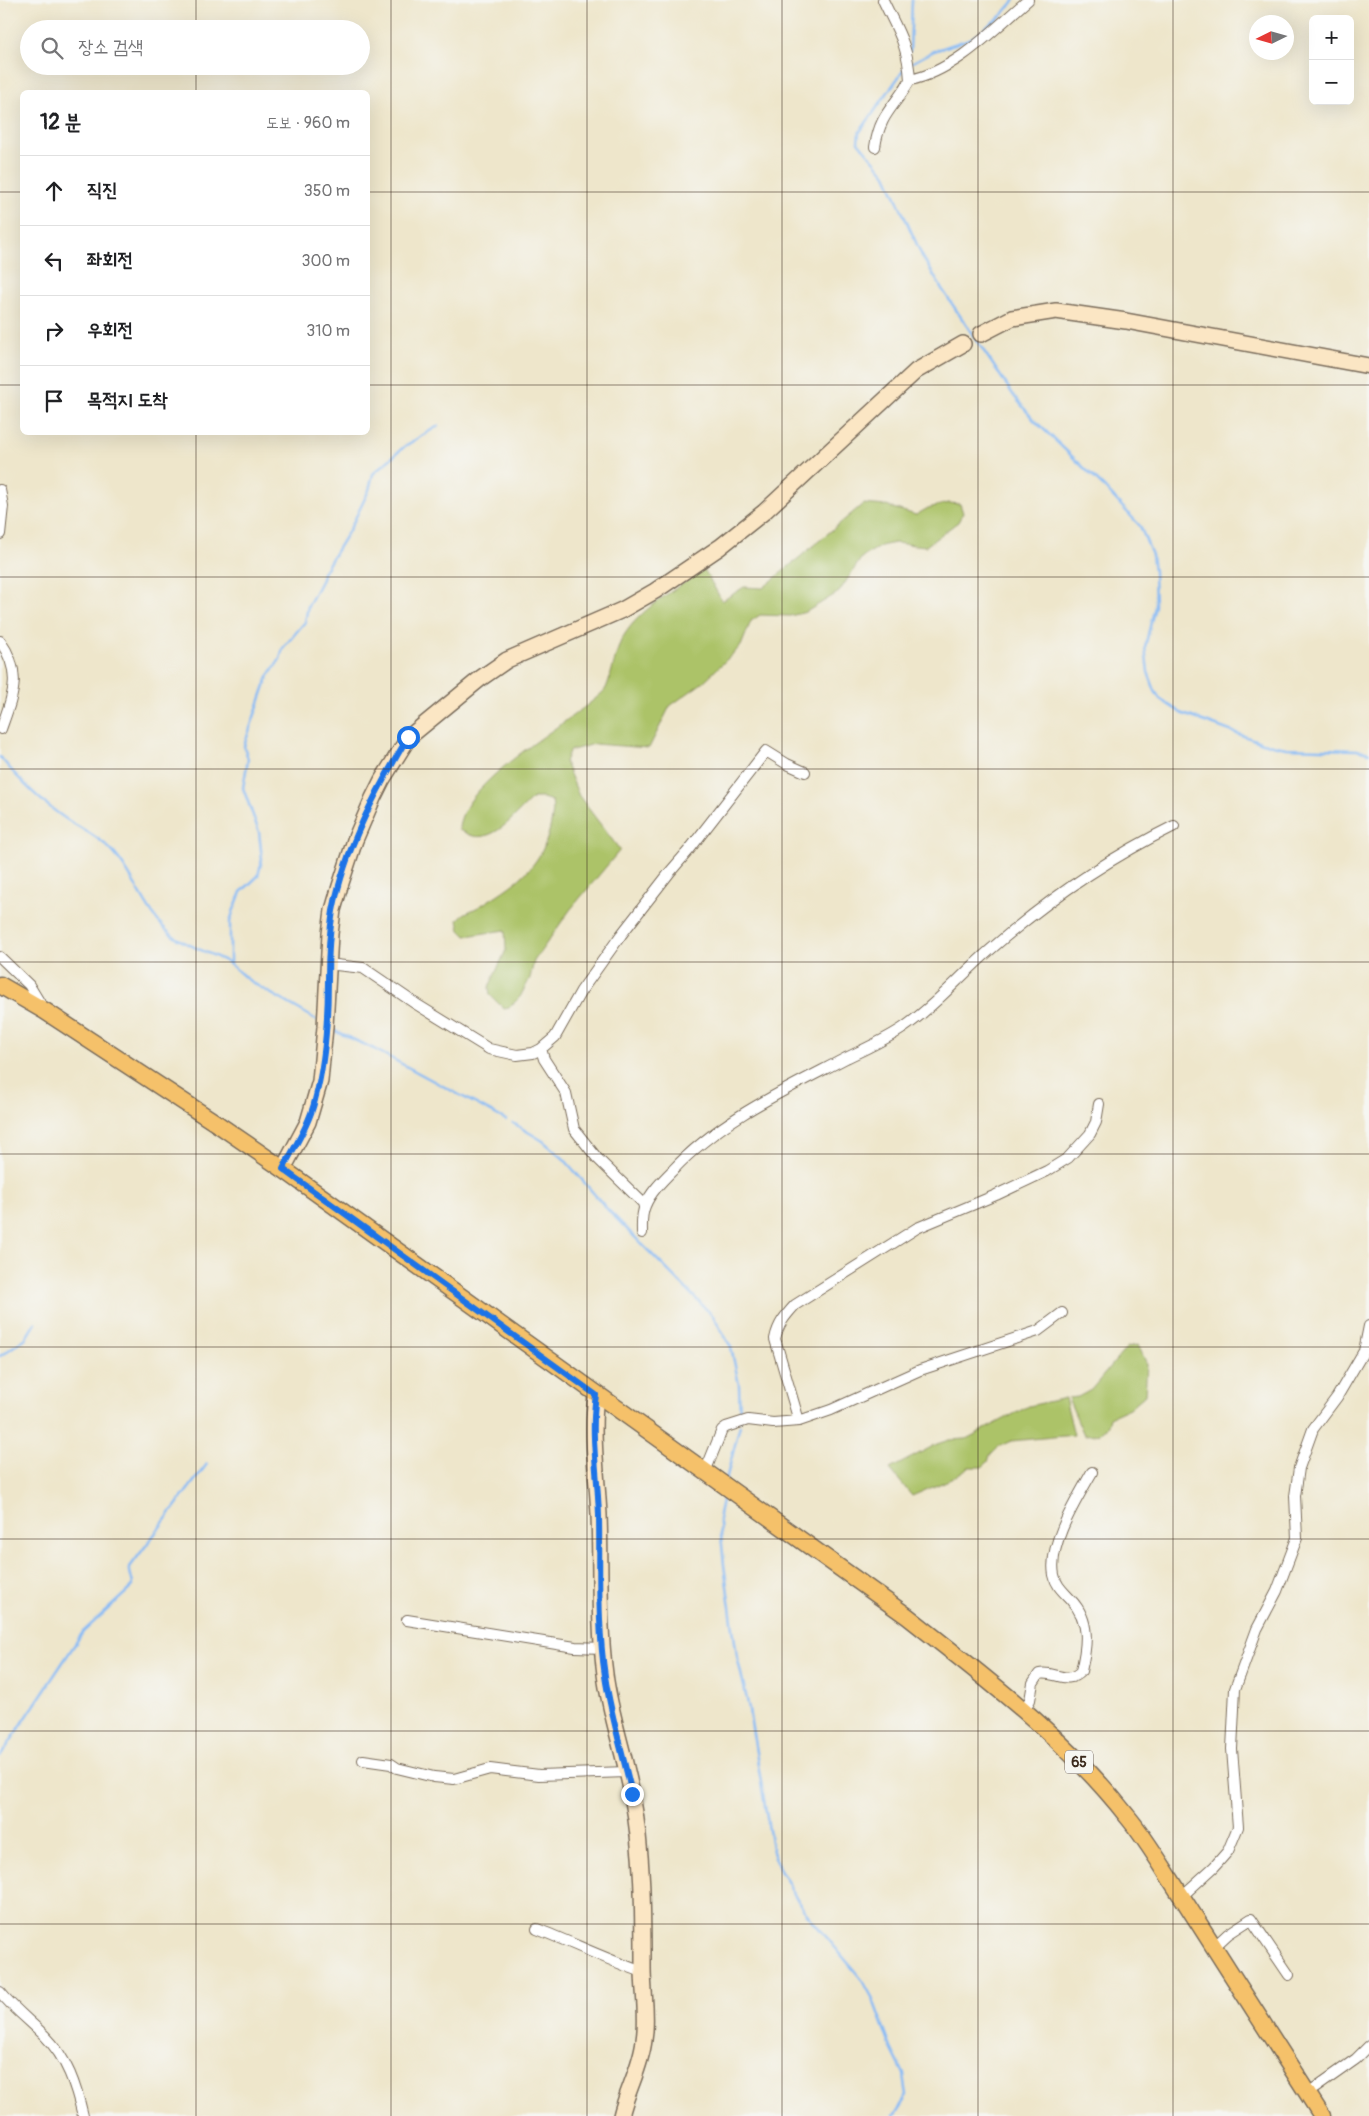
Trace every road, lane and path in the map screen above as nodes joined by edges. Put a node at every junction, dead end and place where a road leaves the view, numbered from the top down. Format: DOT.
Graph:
graph roads {
  1 [pos="882,0"];
  2 [pos="1028,0"];
  3 [pos="910,80"];
  4 [pos="875,147"];
  5 [pos="981,334"];
  6 [pos="963,344"];
  7 [pos="1369,366"];
  8 [pos="0,490"];
  9 [pos="0,534"];
  10 [pos="0,641"];
  11 [pos="1,729"];
  12 [pos="805,772"];
  13 [pos="1174,826"];
  14 [pos="0,957"];
  15 [pos="327,964"];
  16 [pos="0,985"];
  17 [pos="45,1011"];
  18 [pos="541,1049"];
  19 [pos="1100,1104"];
  20 [pos="283,1169"];
  21 [pos="644,1207"];
  22 [pos="642,1232"];
  23 [pos="1062,1313"];
  24 [pos="1369,1326"];
  25 [pos="1367,1352"];
  26 [pos="596,1395"];
  27 [pos="799,1421"];
  28 [pos="1092,1472"];
  29 [pos="709,1476"];
  30 [pos="407,1620"];
  31 [pos="602,1648"];
  32 [pos="1022,1711"];
  33 [pos="363,1760"];
  34 [pos="627,1772"];
  35 [pos="1181,1897"];
  36 [pos="537,1929"];
  37 [pos="1215,1946"];
  38 [pos="643,1972"];
  39 [pos="1289,1975"];
  40 [pos="0,1992"];
  41 [pos="1369,2046"];
  42 [pos="1308,2093"];
  43 [pos="83,2116"];
  44 [pos="621,2116"];
  45 [pos="1322,2116"];
  1 -- 3 [label="street"];
  2 -- 3 [label="street"];
  3 -- 4 [label="street"];
  5 -- 7 [label="main road"];
  6 -- 15 [label="main road"];
  8 -- 9 [label="street"];
  10 -- 11 [label="street"];
  12 -- 18 [label="street"];
  13 -- 21 [label="street"];
  14 -- 17 [label="street"];
  15 -- 18 [label="street"];
  15 -- 20 [label="main road"];
  16 -- 17 [label="main road, 65"];
  17 -- 20 [label="main road, 65"];
  18 -- 21 [label="street"];
  19 -- 27 [label="street"];
  20 -- 26 [label="main road, 65"];
  21 -- 22 [label="street"];
  23 -- 27 [label="street"];
  24 -- 25 [label="street"];
  25 -- 35 [label="street"];
  26 -- 29 [label="main road, 65"];
  26 -- 31 [label="main road"];
  27 -- 29 [label="street"];
  28 -- 32 [label="street"];
  29 -- 32 [label="main road, 65"];
  30 -- 31 [label="street"];
  31 -- 34 [label="main road"];
  32 -- 35 [label="main road, 65"];
  33 -- 34 [label="street"];
  34 -- 38 [label="main road"];
  35 -- 37 [label="main road, 65"];
  36 -- 38 [label="street"];
  37 -- 39 [label="street"];
  37 -- 42 [label="main road, 65"];
  38 -- 44 [label="main road"];
  40 -- 43 [label="street"];
  41 -- 42 [label="street"];
  42 -- 45 [label="main road, 65"];
}
